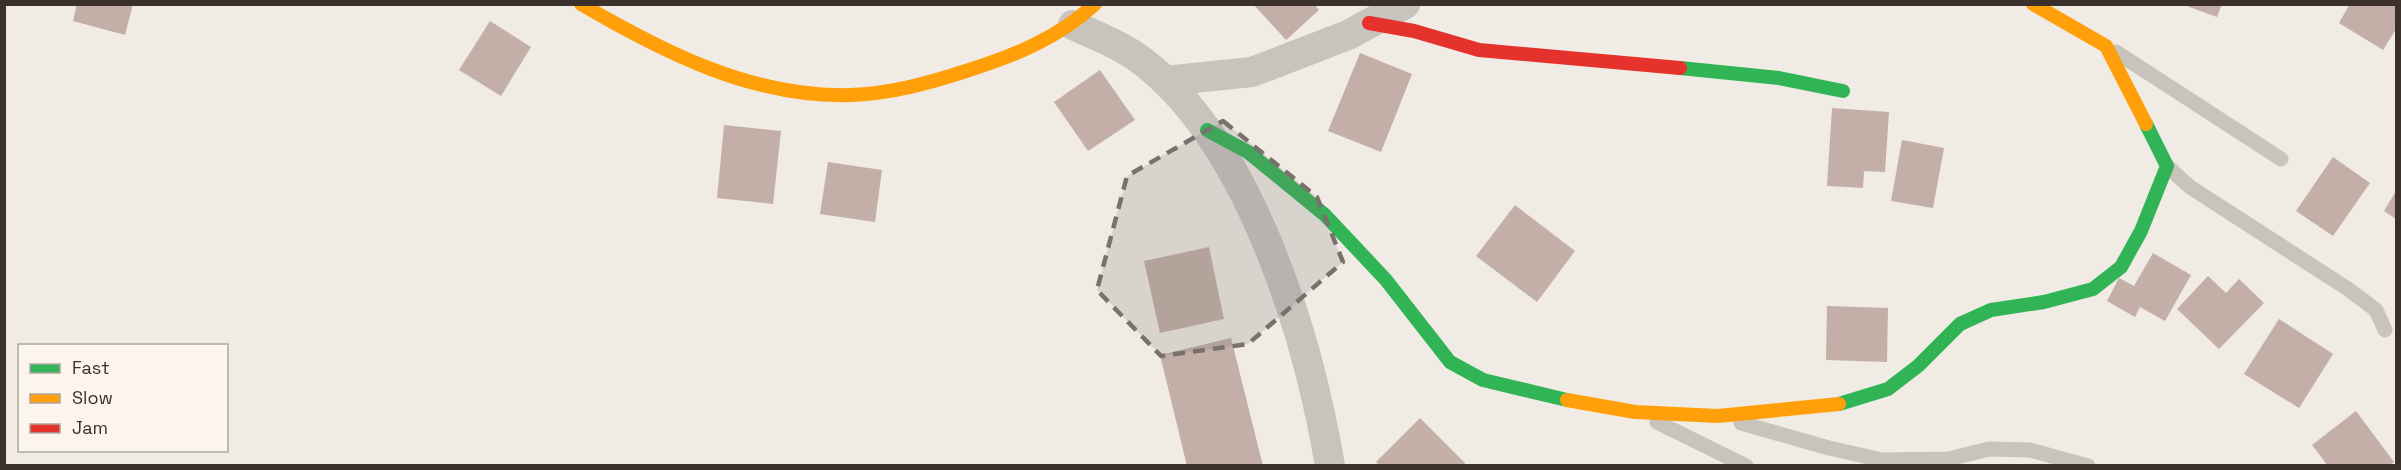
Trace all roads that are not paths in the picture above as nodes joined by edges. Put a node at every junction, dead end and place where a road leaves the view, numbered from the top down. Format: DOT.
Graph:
graph roads {
  1 [pos="581,4"];
  2 [pos="1095,4"];
  3 [pos="1405,4"];
  4 [pos="2032,4"];
  5 [pos="1369,23"];
  6 [pos="1073,25"];
  7 [pos="2106,46"];
  8 [pos="1165,81"];
  9 [pos="1843,91"];
  10 [pos="1207,130"];
  11 [pos="2281,159"];
  12 [pos="2167,166"];
  13 [pos="2385,330"];
  14 [pos="1635,412"];
  15 [pos="1718,416"];
  16 [pos="1330,465"];
  17 [pos="1746,465"];
  18 [pos="2088,465"];
  1 -- 6 [label="street"];
  2 -- 6 [label="street"];
  3 -- 5 [label="street"];
  4 -- 7 [label="street"];
  5 -- 8 [label="street"];
  5 -- 9 [label="street"];
  6 -- 8 [label="street"];
  7 -- 11 [label="lane"];
  7 -- 12 [label="street"];
  8 -- 10 [label="street"];
  10 -- 14 [label="street"];
  10 -- 16 [label="street"];
  12 -- 13 [label="lane"];
  12 -- 15 [label="street"];
  14 -- 15 [label="street"];
  14 -- 17 [label="lane"];
  15 -- 18 [label="lane"];
}
